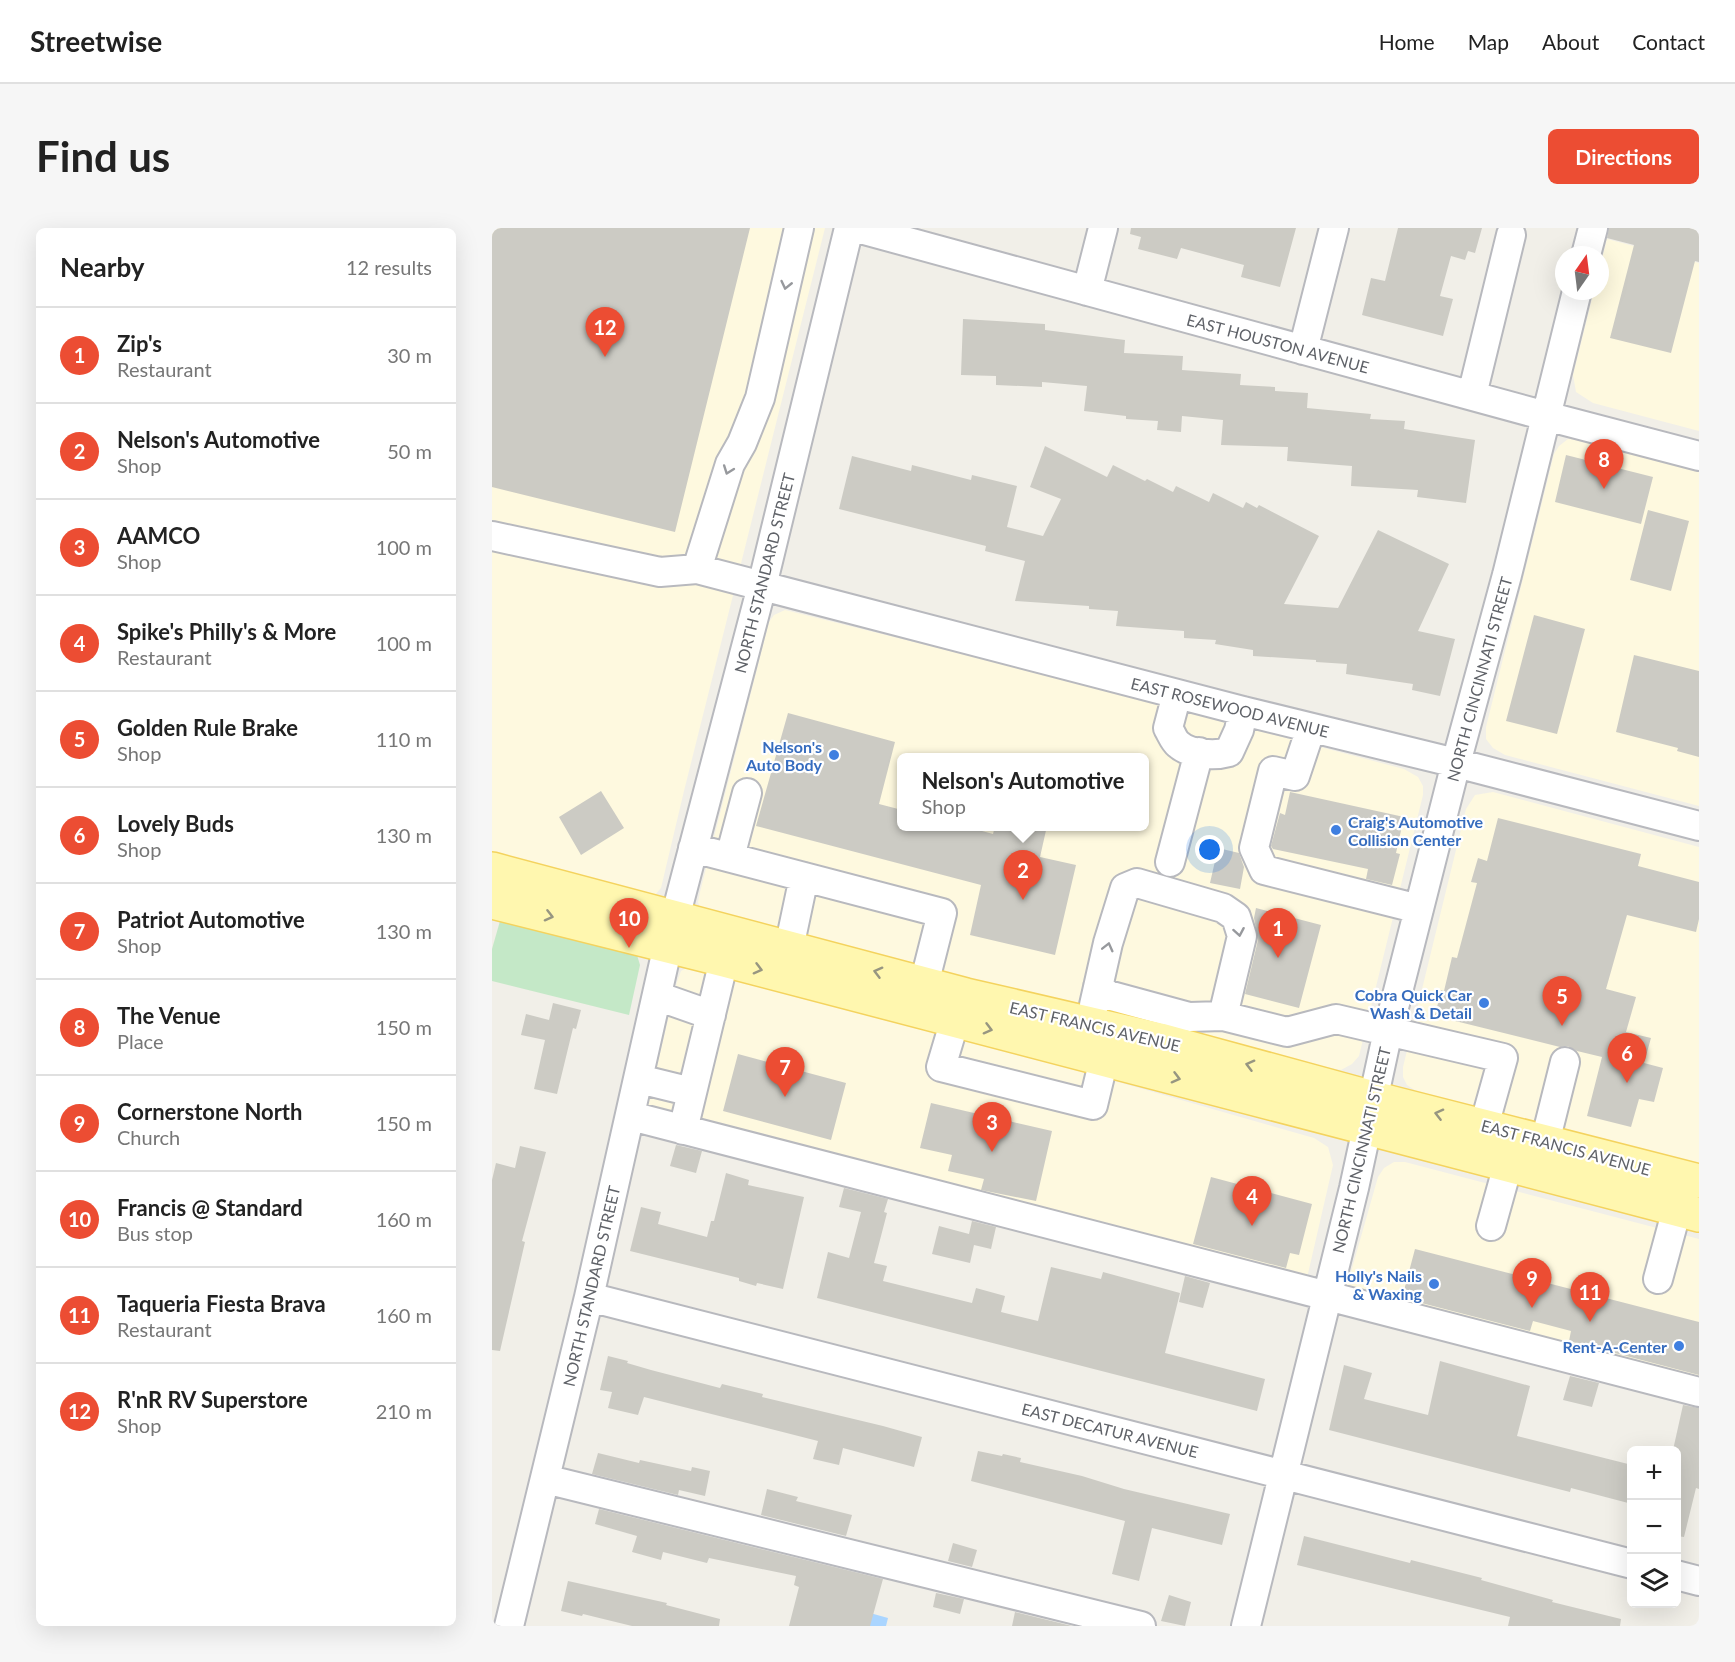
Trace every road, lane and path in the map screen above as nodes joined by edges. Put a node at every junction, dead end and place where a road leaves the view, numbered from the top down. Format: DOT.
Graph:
graph roads {
  1 [pos="799,228"];
  2 [pos="849,228"];
  3 [pos="857,228"];
  4 [pos="1103,228"];
  5 [pos="1334,228"];
  6 [pos="1593,228"];
  7 [pos="1511,235"];
  8 [pos="920,237"];
  9 [pos="1588,246"];
  10 [pos="1087,291"];
  11 [pos="1575,300"];
  12 [pos="1303,350"];
  13 [pos="1472,395"];
  14 [pos="1546,416"];
  15 [pos="1699,456"];
  16 [pos="492,536"];
  17 [pos="697,569"];
  18 [pos="762,586"];
  19 [pos="1177,694"];
  20 [pos="1243,711"];
  21 [pos="1311,728"];
  22 [pos="1199,752"];
  23 [pos="1456,763"];
  24 [pos="747,793"];
  25 [pos="1699,826"];
  26 [pos="693,848"];
  27 [pos="730,857"];
  28 [pos="1170,862"];
  29 [pos="492,869"];
  30 [pos="804,877"];
  31 [pos="492,903"];
  32 [pos="1419,909"];
  33 [pos="671,932"];
  34 [pos="789,948"];
  35 [pos="724,960"];
  36 [pos="924,984"];
  37 [pos="1098,987"];
  38 [pos="657,996"];
  39 [pos="711,1015"];
  40 [pos="1223,1016"];
  41 [pos="955,1020"];
  42 [pos="1095,1025"];
  43 [pos="1164,1026"];
  44 [pos="1388,1030"];
  45 [pos="1104,1059"];
  46 [pos="1565,1062"];
  47 [pos="639,1079"];
  48 [pos="692,1092"];
  49 [pos="1370,1113"];
  50 [pos="631,1116"];
  51 [pos="1484,1126"];
  52 [pos="683,1130"];
  53 [pos="1545,1142"];
  54 [pos="1508,1165"];
  55 [pos="1699,1181"];
  56 [pos="1688,1212"];
  57 [pos="1491,1226"];
  58 [pos="1658,1279"];
  59 [pos="1327,1296"];
  60 [pos="589,1297"];
  61 [pos="1699,1392"];
  62 [pos="1284,1474"];
  63 [pos="544,1479"];
  64 [pos="1627,1563"];
  65 [pos="1681,1576"];
  66 [pos="1699,1581"];
  67 [pos="510,1626"];
  68 [pos="1141,1626"];
  69 [pos="1245,1626"];
  1 -- 17 [label="street, one-way"];
  2 -- 18 [label="street, NORTH STANDARD STREET"];
  3 -- 8 [label="street, EAST HOUSTON AVENUE"];
  4 -- 10 [label="street"];
  5 -- 12 [label="street"];
  6 -- 9 [label="street"];
  7 -- 13 [label="street"];
  8 -- 10 [label="street, EAST HOUSTON AVENUE"];
  10 -- 12 [label="street, EAST HOUSTON AVENUE"];
  11 -- 14 [label="street, NORTH CINCINNATI STREET"];
  12 -- 13 [label="street, EAST HOUSTON AVENUE"];
  13 -- 14 [label="street, EAST HOUSTON AVENUE"];
  14 -- 15 [label="street, EAST HOUSTON AVENUE"];
  14 -- 23 [label="street, NORTH CINCINNATI STREET"];
  16 -- 17 [label="street, EAST ROSEWOOD AVENUE"];
  17 -- 18 [label="street, EAST ROSEWOOD AVENUE"];
  18 -- 19 [label="street, EAST ROSEWOOD AVENUE"];
  18 -- 26 [label="street, NORTH STANDARD STREET"];
  19 -- 20 [label="street, EAST ROSEWOOD AVENUE"];
  19 -- 22 [label="street"];
  20 -- 21 [label="street, EAST ROSEWOOD AVENUE"];
  20 -- 22 [label="street"];
  21 -- 23 [label="street, EAST ROSEWOOD AVENUE"];
  21 -- 32 [label="street"];
  22 -- 28 [label="street"];
  23 -- 25 [label="street, EAST ROSEWOOD AVENUE"];
  23 -- 32 [label="street, NORTH CINCINNATI STREET"];
  24 -- 27 [label="street"];
  26 -- 27 [label="street"];
  26 -- 33 [label="street, NORTH STANDARD STREET"];
  27 -- 30 [label="street"];
  29 -- 33 [label="main road, EAST FRANCIS AVENUE"];
  30 -- 34 [label="street"];
  30 -- 36 [label="street"];
  31 -- 33 [label="main road, EAST FRANCIS AVENUE, one-way"];
  32 -- 44 [label="street, NORTH CINCINNATI STREET"];
  33 -- 34 [label="main road, EAST FRANCIS AVENUE"];
  33 -- 35 [label="main road, EAST FRANCIS AVENUE"];
  33 -- 38 [label="street, NORTH STANDARD STREET"];
  36 -- 34 [label="main road, EAST FRANCIS AVENUE, one-way"];
  35 -- 39 [label="street"];
  35 -- 41 [label="main road, EAST FRANCIS AVENUE, one-way"];
  36 -- 42 [label="main road, EAST FRANCIS AVENUE"];
  37 -- 40 [label="street, one-way"];
  37 -- 42 [label="street"];
  37 -- 43 [label="street"];
  38 -- 39 [label="street"];
  38 -- 47 [label="street, NORTH STANDARD STREET"];
  39 -- 48 [label="street"];
  40 -- 43 [label="street"];
  40 -- 44 [label="street"];
  41 -- 45 [label="main road, EAST FRANCIS AVENUE, one-way"];
  41 -- 45 [label="street"];
  42 -- 43 [label="main road, EAST FRANCIS AVENUE"];
  49 -- 43 [label="main road, EAST FRANCIS AVENUE, one-way"];
  44 -- 49 [label="street, NORTH CINCINNATI STREET"];
  44 -- 51 [label="street"];
  45 -- 49 [label="main road, EAST FRANCIS AVENUE, one-way"];
  46 -- 53 [label="street"];
  47 -- 48 [label="street"];
  47 -- 50 [label="street, NORTH STANDARD STREET"];
  48 -- 52 [label="street"];
  51 -- 49 [label="main road, EAST FRANCIS AVENUE, one-way"];
  49 -- 54 [label="main road, EAST FRANCIS AVENUE"];
  49 -- 59 [label="street, NORTH CINCINNATI STREET"];
  50 -- 52 [label="street"];
  50 -- 60 [label="street, NORTH STANDARD STREET"];
  51 -- 53 [label="main road, EAST FRANCIS AVENUE"];
  52 -- 59 [label="street"];
  53 -- 55 [label="main road, EAST FRANCIS AVENUE"];
  54 -- 56 [label="main road, EAST FRANCIS AVENUE"];
  54 -- 57 [label="street"];
  56 -- 58 [label="street"];
  59 -- 61 [label="street"];
  59 -- 62 [label="street, NORTH CINCINNATI STREET"];
  60 -- 62 [label="street, EAST DECATUR AVENUE"];
  60 -- 63 [label="street, NORTH STANDARD STREET"];
  62 -- 64 [label="street, EAST DECATUR AVENUE"];
  62 -- 69 [label="street, NORTH CINCINNATI STREET"];
  63 -- 67 [label="street, NORTH STANDARD STREET"];
  63 -- 68 [label="street"];
  65 -- 66 [label="street"];
}
